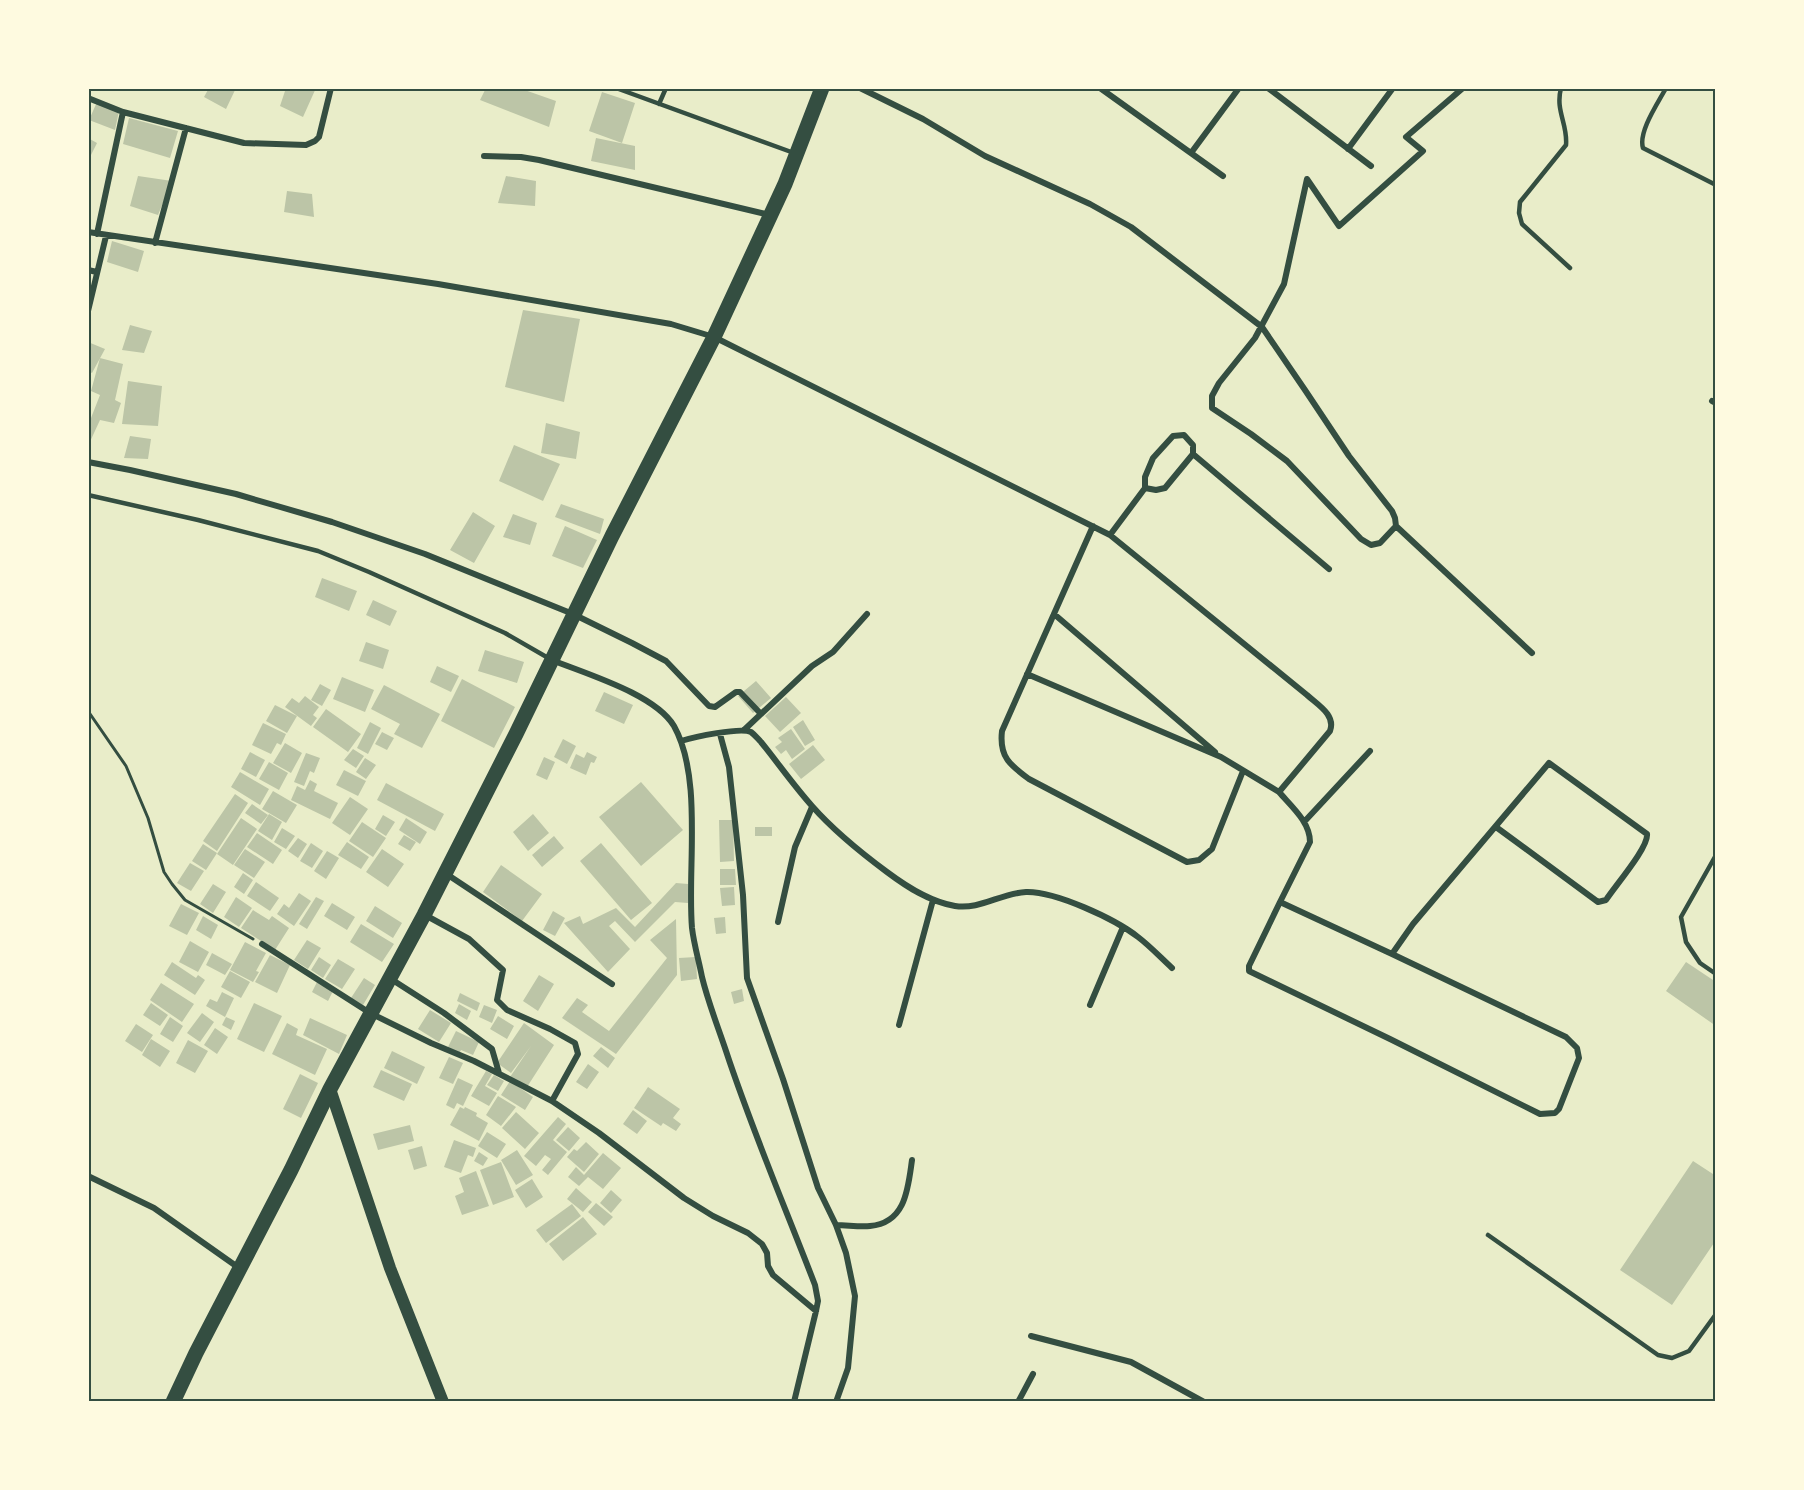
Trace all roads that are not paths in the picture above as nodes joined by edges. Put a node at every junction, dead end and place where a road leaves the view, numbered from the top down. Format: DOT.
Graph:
graph roads {
  1 [pos="331,88"];
  2 [pos="616,88"];
  3 [pos="666,88"];
  4 [pos="822,88"];
  5 [pos="860,88"];
  6 [pos="1100,88"];
  7 [pos="1239,88"];
  8 [pos="1268,88"];
  9 [pos="1393,88"];
  10 [pos="1463,88"];
  11 [pos="1562,88"];
  12 [pos="1666,88"];
  13 [pos="88,98"];
  14 [pos="659,104"];
  15 [pos="123,112"];
  16 [pos="186,128"];
  17 [pos="1348,149"];
  18 [pos="1191,153"];
  19 [pos="796,154"];
  20 [pos="484,156"];
  21 [pos="1371,166"];
  22 [pos="1223,176"];
  23 [pos="1716,185"];
  24 [pos="770,215"];
  25 [pos="88,232"];
  26 [pos="97,234"];
  27 [pos="106,236"];
  28 [pos="155,243"];
  29 [pos="1570,268"];
  30 [pos="88,270"];
  31 [pos="97,272"];
  32 [pos="88,311"];
  33 [pos="1262,327"];
  34 [pos="714,337"];
  35 [pos="1193,454"];
  36 [pos="88,462"];
  37 [pos="1145,488"];
  38 [pos="88,495"];
  39 [pos="1093,526"];
  40 [pos="1396,526"];
  41 [pos="1110,535"];
  42 [pos="1329,569"];
  43 [pos="867,614"];
  44 [pos="1054,614"];
  45 [pos="572,617"];
  46 [pos="1532,652"];
  47 [pos="552,658"];
  48 [pos="1027,675"];
  49 [pos="761,714"];
  50 [pos="744,730"];
  51 [pos="720,734"];
  52 [pos="681,741"];
  53 [pos="1370,751"];
  54 [pos="1221,757"];
  55 [pos="1243,771"];
  56 [pos="1279,792"];
  57 [pos="812,807"];
  58 [pos="1304,822"];
  59 [pos="1496,827"];
  60 [pos="1716,855"];
  61 [pos="444,873"];
  62 [pos="933,900"];
  63 [pos="1280,902"];
  64 [pos="424,915"];
  65 [pos="778,922"];
  66 [pos="1123,927"];
  67 [pos="262,944"];
  68 [pos="1392,954"];
  69 [pos="1172,968"];
  70 [pos="1716,974"];
  71 [pos="390,978"];
  72 [pos="612,984"];
  73 [pos="1090,1005"];
  74 [pos="370,1012"];
  75 [pos="899,1025"];
  76 [pos="499,1074"];
  77 [pos="330,1089"];
  78 [pos="552,1101"];
  79 [pos="912,1160"];
  80 [pos="88,1176"];
  81 [pos="836,1225"];
  82 [pos="1488,1235"];
  83 [pos="240,1269"];
  84 [pos="816,1311"];
  85 [pos="1716,1314"];
  86 [pos="1031,1336"];
  87 [pos="1033,1374"];
  88 [pos="173,1401"];
  89 [pos="443,1401"];
  90 [pos="794,1401"];
  91 [pos="836,1401"];
  92 [pos="1018,1401"];
  93 [pos="1204,1401"];
  1 -- 16 [label="street"];
  2 -- 14 [label="lane"];
  3 -- 14 [label="lane"];
  4 -- 19 [label="main road"];
  5 -- 33 [label="street"];
  6 -- 18 [label="street"];
  7 -- 18 [label="street"];
  8 -- 17 [label="street"];
  9 -- 17 [label="street"];
  10 -- 33 [label="street"];
  11 -- 29 [label="lane"];
  12 -- 23 [label="lane"];
  13 -- 15 [label="street"];
  14 -- 19 [label="lane"];
  15 -- 16 [label="street"];
  15 -- 26 [label="street"];
  16 -- 28 [label="street"];
  17 -- 21 [label="street"];
  18 -- 22 [label="street"];
  19 -- 24 [label="main road"];
  20 -- 24 [label="street"];
  24 -- 34 [label="main road"];
  25 -- 26 [label="street"];
  26 -- 27 [label="street"];
  27 -- 28 [label="street"];
  27 -- 31 [label="street"];
  28 -- 34 [label="street"];
  30 -- 31 [label="street"];
  31 -- 32 [label="street"];
  33 -- 40 [label="street"];
  33 -- 40 [label="street"];
  34 -- 39 [label="street"];
  34 -- 45 [label="main road"];
  35 -- 37 [label="street"];
  35 -- 37 [label="street"];
  35 -- 42 [label="street"];
  36 -- 45 [label="street"];
  37 -- 41 [label="street"];
  38 -- 47 [label="lane"];
  39 -- 41 [label="street"];
  39 -- 44 [label="street"];
  40 -- 46 [label="street"];
  41 -- 56 [label="street"];
  43 -- 49 [label="street"];
  44 -- 48 [label="street"];
  44 -- 54 [label="street"];
  45 -- 47 [label="main road"];
  45 -- 49 [label="street"];
  47 -- 52 [label="street"];
  47 -- 61 [label="main road"];
  48 -- 54 [label="street"];
  48 -- 55 [label="street"];
  49 -- 50 [label="street"];
  50 -- 51 [label="street"];
  50 -- 57 [label="street"];
  51 -- 52 [label="street"];
  51 -- 81 [label="street"];
  52 -- 84 [label="street"];
  53 -- 58 [label="street"];
  54 -- 55 [label="street"];
  55 -- 56 [label="street"];
  56 -- 58 [label="street"];
  57 -- 62 [label="street"];
  57 -- 65 [label="street"];
  58 -- 63 [label="street"];
  59 -- 59 [label="street"];
  59 -- 68 [label="street"];
  60 -- 70 [label="lane"];
  61 -- 64 [label="main road"];
  61 -- 72 [label="street"];
  62 -- 66 [label="street"];
  62 -- 75 [label="street"];
  63 -- 68 [label="street"];
  63 -- 68 [label="street"];
  64 -- 71 [label="main road"];
  64 -- 78 [label="street"];
  66 -- 69 [label="street"];
  66 -- 73 [label="street"];
  67 -- 74 [label="street"];
  71 -- 74 [label="main road"];
  71 -- 76 [label="street"];
  74 -- 76 [label="street"];
  74 -- 77 [label="main road"];
  76 -- 78 [label="street"];
  77 -- 83 [label="main road"];
  77 -- 89 [label="main road"];
  78 -- 84 [label="street"];
  79 -- 81 [label="street"];
  80 -- 83 [label="street"];
  81 -- 91 [label="street"];
  82 -- 85 [label="lane"];
  83 -- 88 [label="main road"];
  84 -- 90 [label="street"];
  86 -- 93 [label="street"];
  87 -- 92 [label="street"];
}
